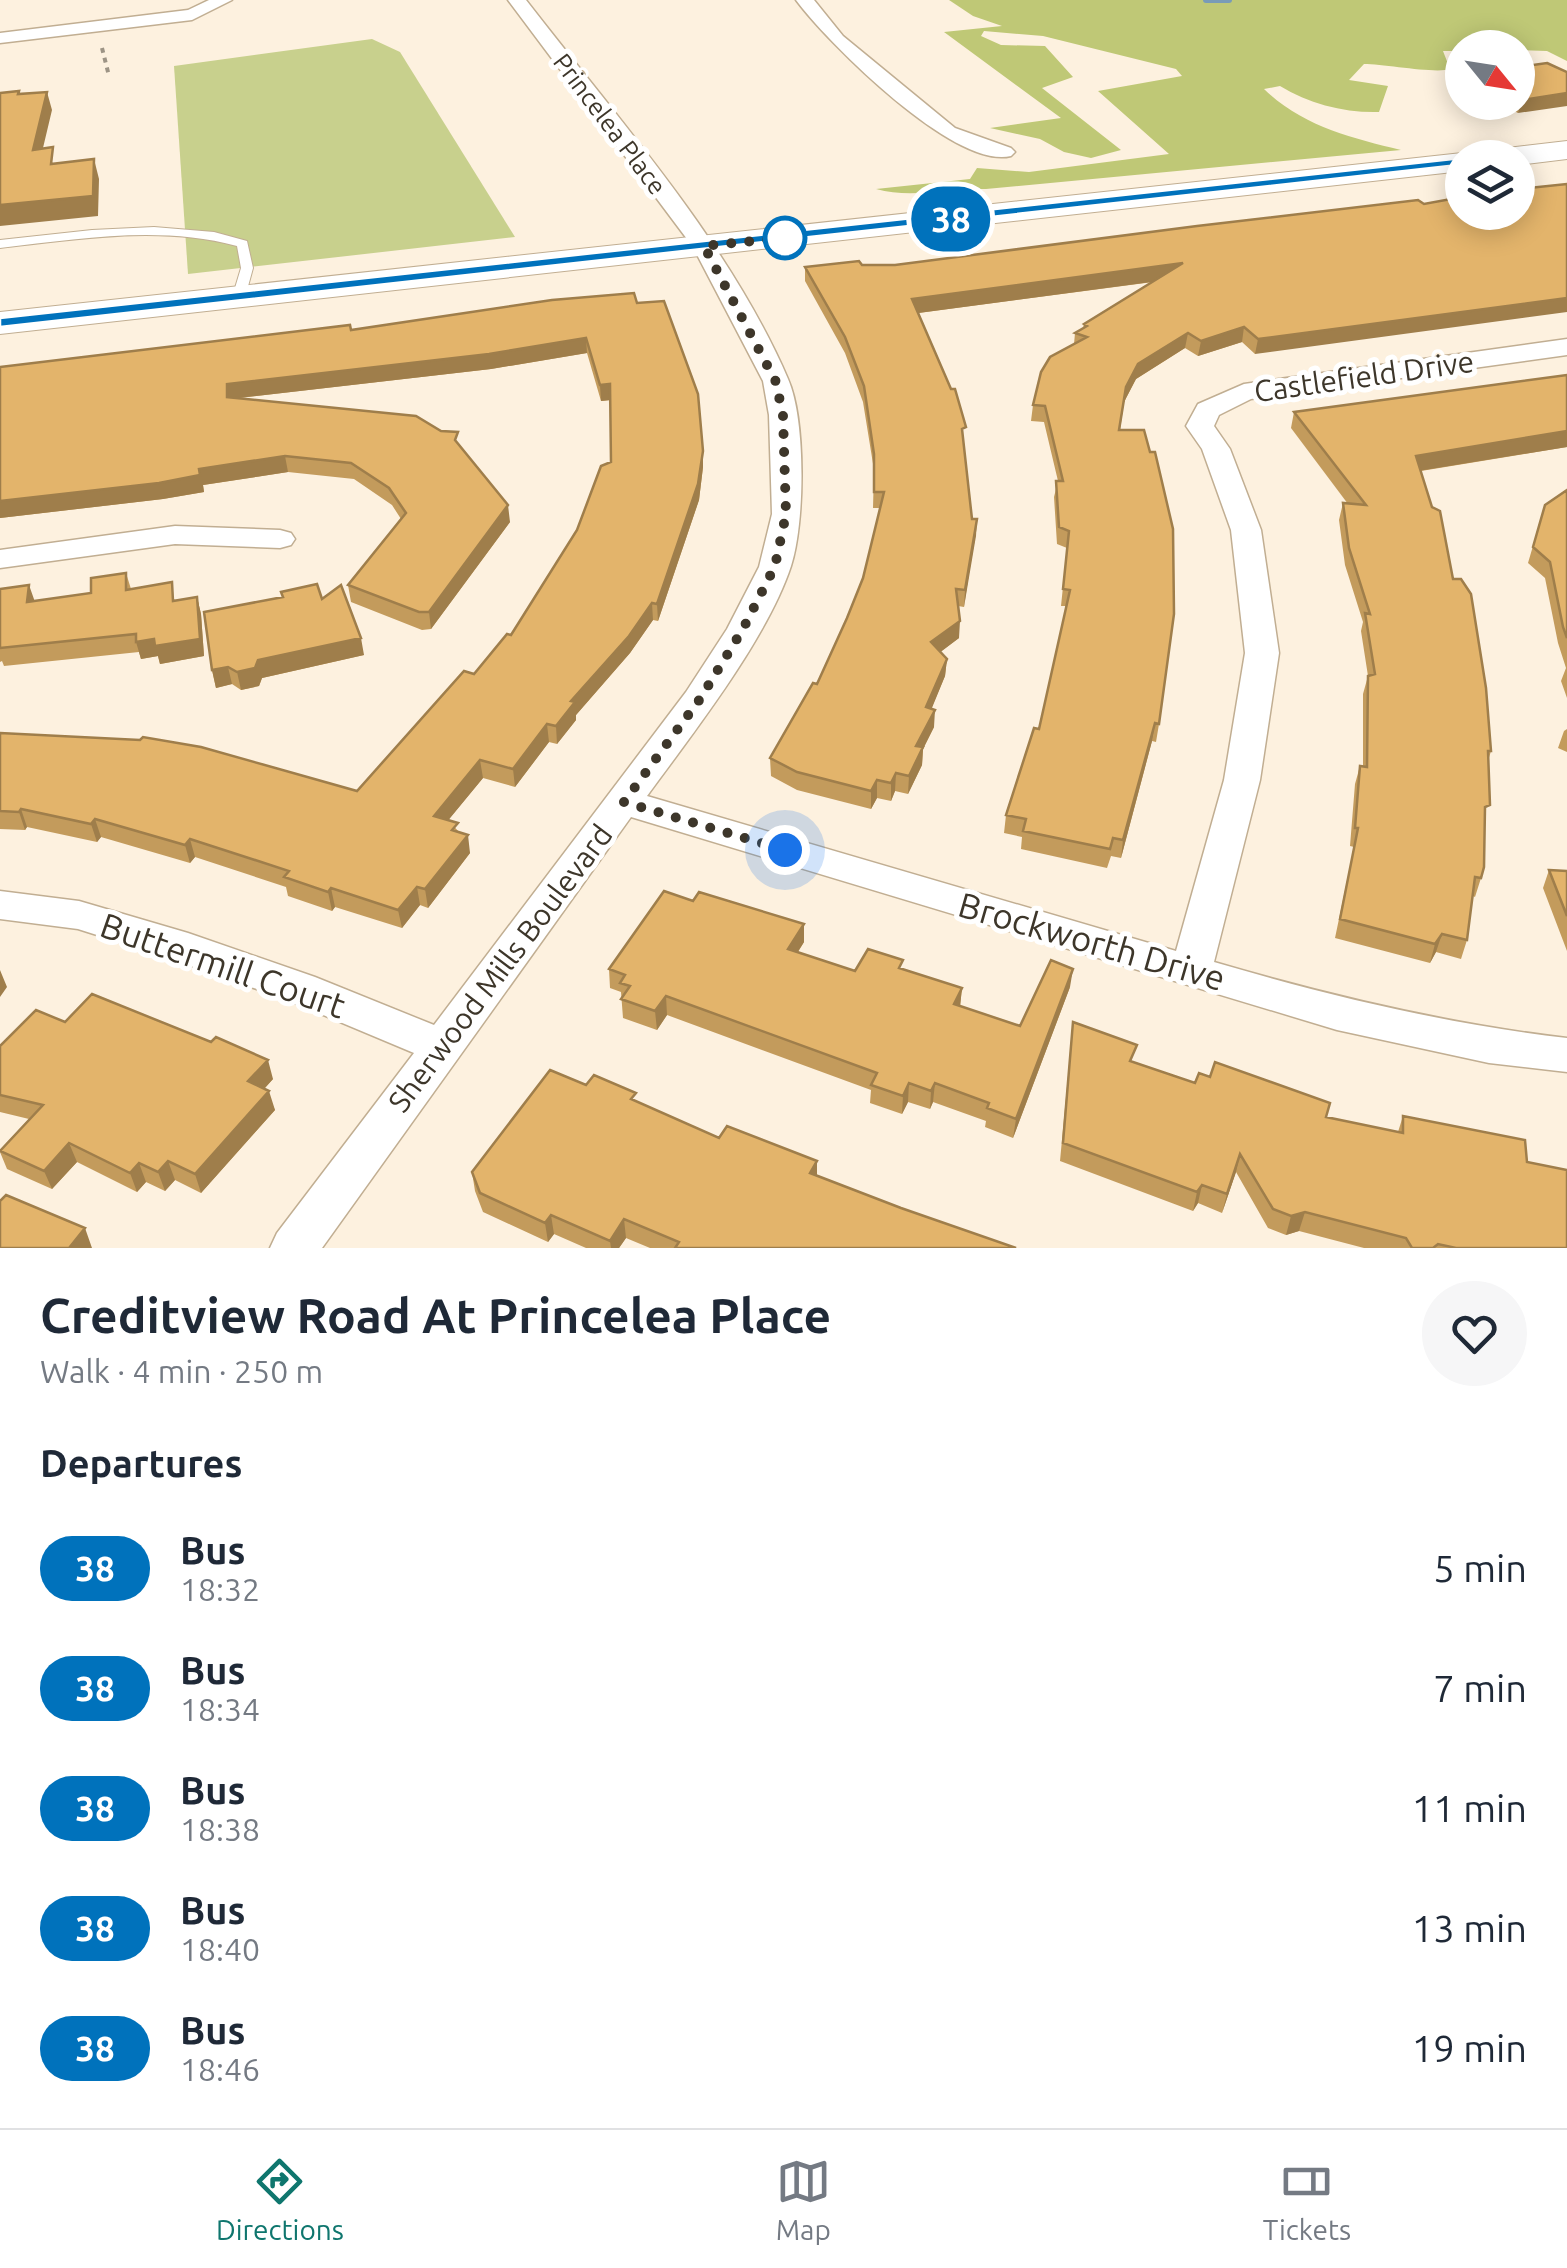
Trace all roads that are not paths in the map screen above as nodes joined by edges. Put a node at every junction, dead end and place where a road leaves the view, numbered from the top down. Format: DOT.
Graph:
graph roads {
  1 [pos="223,0"];
  2 [pos="517,0"];
  3 [pos="805,0"];
  4 [pos="0,38"];
  5 [pos="1567,150"];
  6 [pos="1004,152"];
  7 [pos="1535,154"];
  8 [pos="1445,164"];
  9 [pos="0,244"];
  10 [pos="704,246"];
  11 [pos="239,298"];
  12 [pos="0,323"];
  13 [pos="1567,348"];
  14 [pos="280,540"];
  15 [pos="0,559"];
  16 [pos="624,802"];
  17 [pos="0,905"];
  18 [pos="1191,970"];
  19 [pos="441,1046"];
  20 [pos="1567,1055"];
  21 [pos="294,1248"];
  1 -- 4 [label="street"];
  2 -- 10 [label="street, Princelea Place"];
  3 -- 6 [label="street"];
  5 -- 7 [label="main road"];
  8 -- 10 [label="main road"];
  9 -- 11 [label="lane"];
  10 -- 11 [label="main road"];
  10 -- 16 [label="street, Sherwood Mills Boulevard"];
  11 -- 12 [label="main road"];
  13 -- 18 [label="street, Castlefield Drive"];
  14 -- 15 [label="street"];
  16 -- 18 [label="street, Brockworth Drive"];
  16 -- 19 [label="street, Sherwood Mills Boulevard"];
  17 -- 19 [label="street, Buttermill Court"];
  18 -- 20 [label="street, Brockworth Drive"];
  19 -- 21 [label="street, Sherwood Mills Boulevard"];
}
